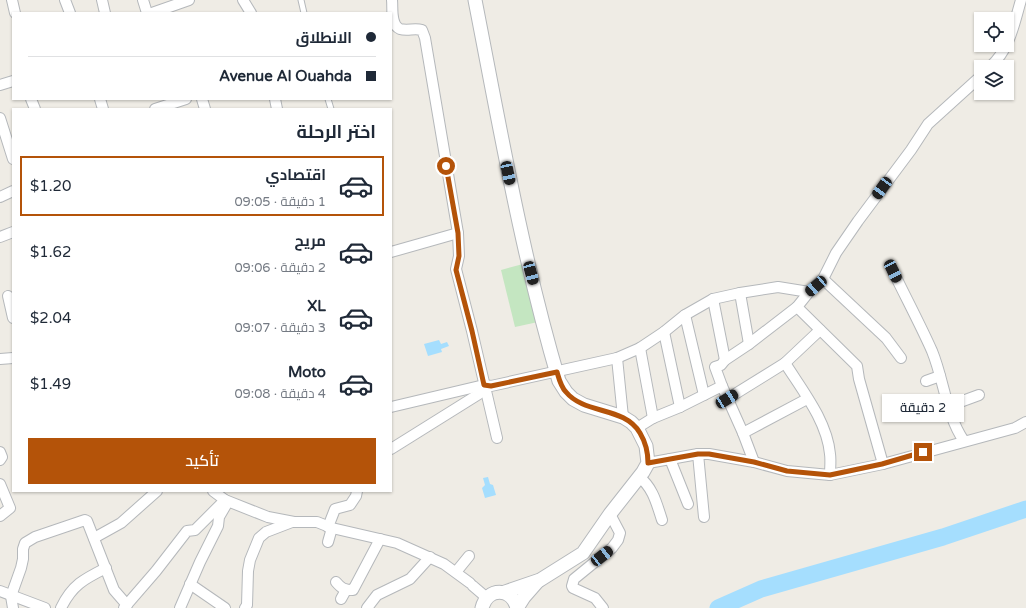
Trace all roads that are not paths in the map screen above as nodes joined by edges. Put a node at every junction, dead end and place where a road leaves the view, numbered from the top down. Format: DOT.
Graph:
graph roads {
  1 [pos="12,0"];
  2 [pos="65,0"];
  3 [pos="102,0"];
  4 [pos="143,0"];
  5 [pos="189,0"];
  6 [pos="243,0"];
  7 [pos="301,0"];
  8 [pos="392,0"];
  9 [pos="475,0"];
  10 [pos="1021,0"];
  11 [pos="15,12"];
  12 [pos="70,12"];
  13 [pos="105,12"];
  14 [pos="147,12"];
  15 [pos="155,12"];
  16 [pos="250,12"];
  17 [pos="304,12"];
  18 [pos="997,60"];
  19 [pos="12,81"];
  20 [pos="974,82"];
  21 [pos="0,85"];
  22 [pos="174,101"];
  23 [pos="157,108"];
  24 [pos="0,118"];
  25 [pos="12,157"];
  26 [pos="12,191"];
  27 [pos="0,197"];
  28 [pos="12,232"];
  29 [pos="458,233"];
  30 [pos="0,237"];
  31 [pos="392,252"];
  32 [pos="893,271"];
  33 [pos="823,280"];
  34 [pos="809,292"];
  35 [pos="740,293"];
  36 [pos="8,296"];
  37 [pos="713,299"];
  38 [pos="797,307"];
  39 [pos="12,314"];
  40 [pos="685,315"];
  41 [pos="820,330"];
  42 [pos="664,332"];
  43 [pos="749,344"];
  44 [pos="640,348"];
  45 [pos="12,358"];
  46 [pos="617,358"];
  47 [pos="901,358"];
  48 [pos="0,359"];
  49 [pos="725,360"];
  50 [pos="785,363"];
  51 [pos="557,372"];
  52 [pos="940,376"];
  53 [pos="926,382"];
  54 [pos="484,385"];
  55 [pos="722,386"];
  56 [pos="704,395"];
  57 [pos="979,395"];
  58 [pos="727,399"];
  59 [pos="807,399"];
  60 [pos="948,404"];
  61 [pos="392,407"];
  62 [pos="680,407"];
  63 [pos="924,409"];
  64 [pos="623,417"];
  65 [pos="653,418"];
  66 [pos="1026,422"];
  67 [pos="637,428"];
  68 [pos="744,433"];
  69 [pos="496,438"];
  70 [pos="964,441"];
  71 [pos="392,448"];
  72 [pos="0,452"];
  73 [pos="698,454"];
  74 [pos="670,459"];
  75 [pos="0,460"];
  76 [pos="754,462"];
  77 [pos="648,463"];
  78 [pos="882,464"];
  79 [pos="830,475"];
  80 [pos="639,477"];
  81 [pos="0,484"];
  82 [pos="156,492"];
  83 [pos="214,492"];
  84 [pos="356,492"];
  85 [pos="226,501"];
  86 [pos="688,504"];
  87 [pos="610,514"];
  88 [pos="0,516"];
  89 [pos="704,517"];
  90 [pos="662,520"];
  91 [pos="294,522"];
  92 [pos="330,528"];
  93 [pos="94,538"];
  94 [pos="380,539"];
  95 [pos="328,542"];
  96 [pos="469,556"];
  97 [pos="430,557"];
  98 [pos="106,568"];
  99 [pos="456,572"];
  100 [pos="540,580"];
  101 [pos="336,582"];
  102 [pos="190,584"];
  103 [pos="346,590"];
  104 [pos="0,591"];
  105 [pos="505,592"];
  106 [pos="11,596"];
  107 [pos="341,599"];
  108 [pos="484,603"];
  109 [pos="125,607"];
  110 [pos="14,608"];
  111 [pos="45,608"];
  112 [pos="61,608"];
  113 [pos="180,608"];
  114 [pos="225,608"];
  115 [pos="245,608"];
  116 [pos="367,608"];
  117 [pos="517,608"];
  118 [pos="603,608"];
  1 -- 11 [label="street"];
  2 -- 12 [label="street"];
  3 -- 13 [label="street"];
  4 -- 14 [label="street"];
  5 -- 15 [label="street"];
  6 -- 16 [label="street"];
  7 -- 17 [label="lane"];
  8 -- 29 [label="street"];
  9 -- 51 [label="street"];
  10 -- 18 [label="street"];
  19 -- 21 [label="street"];
  20 -- 33 [label="street"];
  22 -- 23 [label="street"];
  24 -- 25 [label="street"];
  26 -- 27 [label="street"];
  28 -- 30 [label="street"];
  29 -- 31 [label="street"];
  29 -- 54 [label="street"];
  32 -- 52 [label="street"];
  33 -- 34 [label="street"];
  33 -- 47 [label="street"];
  34 -- 35 [label="street"];
  34 -- 38 [label="street"];
  35 -- 37 [label="street"];
  35 -- 43 [label="street"];
  36 -- 39 [label="street"];
  37 -- 40 [label="street"];
  37 -- 49 [label="street"];
  38 -- 41 [label="street"];
  38 -- 43 [label="street"];
  40 -- 42 [label="street"];
  40 -- 56 [label="street"];
  41 -- 50 [label="street"];
  41 -- 78 [label="street"];
  42 -- 44 [label="street"];
  42 -- 62 [label="street"];
  43 -- 49 [label="street"];
  44 -- 46 [label="street"];
  44 -- 65 [label="street"];
  45 -- 48 [label="street"];
  46 -- 51 [label="street"];
  46 -- 64 [label="street"];
  49 -- 55 [label="street"];
  50 -- 58 [label="street"];
  50 -- 59 [label="street"];
  51 -- 54 [label="street"];
  51 -- 64 [label="street"];
  52 -- 53 [label="street"];
  52 -- 60 [label="street"];
  54 -- 61 [label="street"];
  54 -- 69 [label="street"];
  54 -- 71 [label="street"];
  55 -- 56 [label="street"];
  55 -- 58 [label="street"];
  56 -- 62 [label="street"];
  57 -- 60 [label="street"];
  58 -- 68 [label="street"];
  59 -- 68 [label="street"];
  59 -- 79 [label="street"];
  60 -- 63 [label="street"];
  60 -- 70 [label="street"];
  62 -- 65 [label="street"];
  64 -- 67 [label="street"];
  65 -- 67 [label="street"];
  66 -- 70 [label="street"];
  67 -- 77 [label="street"];
  68 -- 76 [label="street"];
  70 -- 78 [label="street"];
  72 -- 75 [label="street"];
  73 -- 74 [label="street"];
  73 -- 76 [label="street"];
  73 -- 89 [label="street"];
  74 -- 77 [label="street"];
  74 -- 86 [label="street"];
  76 -- 79 [label="street"];
  77 -- 80 [label="street"];
  78 -- 79 [label="street"];
  80 -- 87 [label="street"];
  80 -- 90 [label="street"];
  81 -- 88 [label="street"];
  82 -- 93 [label="street"];
  83 -- 85 [label="street"];
  84 -- 92 [label="street"];
  85 -- 91 [label="street"];
  85 -- 102 [label="street"];
  85 -- 109 [label="street"];
  87 -- 100 [label="street"];
  87 -- 118 [label="street"];
  91 -- 92 [label="street"];
  91 -- 115 [label="street"];
  92 -- 94 [label="street"];
  92 -- 95 [label="street"];
  93 -- 98 [label="street"];
  93 -- 106 [label="street"];
  94 -- 97 [label="street"];
  94 -- 103 [label="street"];
  96 -- 99 [label="street"];
  97 -- 99 [label="street"];
  97 -- 116 [label="street"];
  98 -- 109 [label="street"];
  98 -- 112 [label="street"];
  99 -- 108 [label="street"];
  100 -- 105 [label="street"];
  100 -- 117 [label="street"];
  101 -- 103 [label="street"];
  102 -- 113 [label="street"];
  102 -- 114 [label="street"];
  103 -- 107 [label="street"];
  104 -- 106 [label="street"];
  105 -- 108 [label="street"];
  105 -- 117 [label="street"];
  106 -- 110 [label="street"];
  106 -- 111 [label="street"];
}
